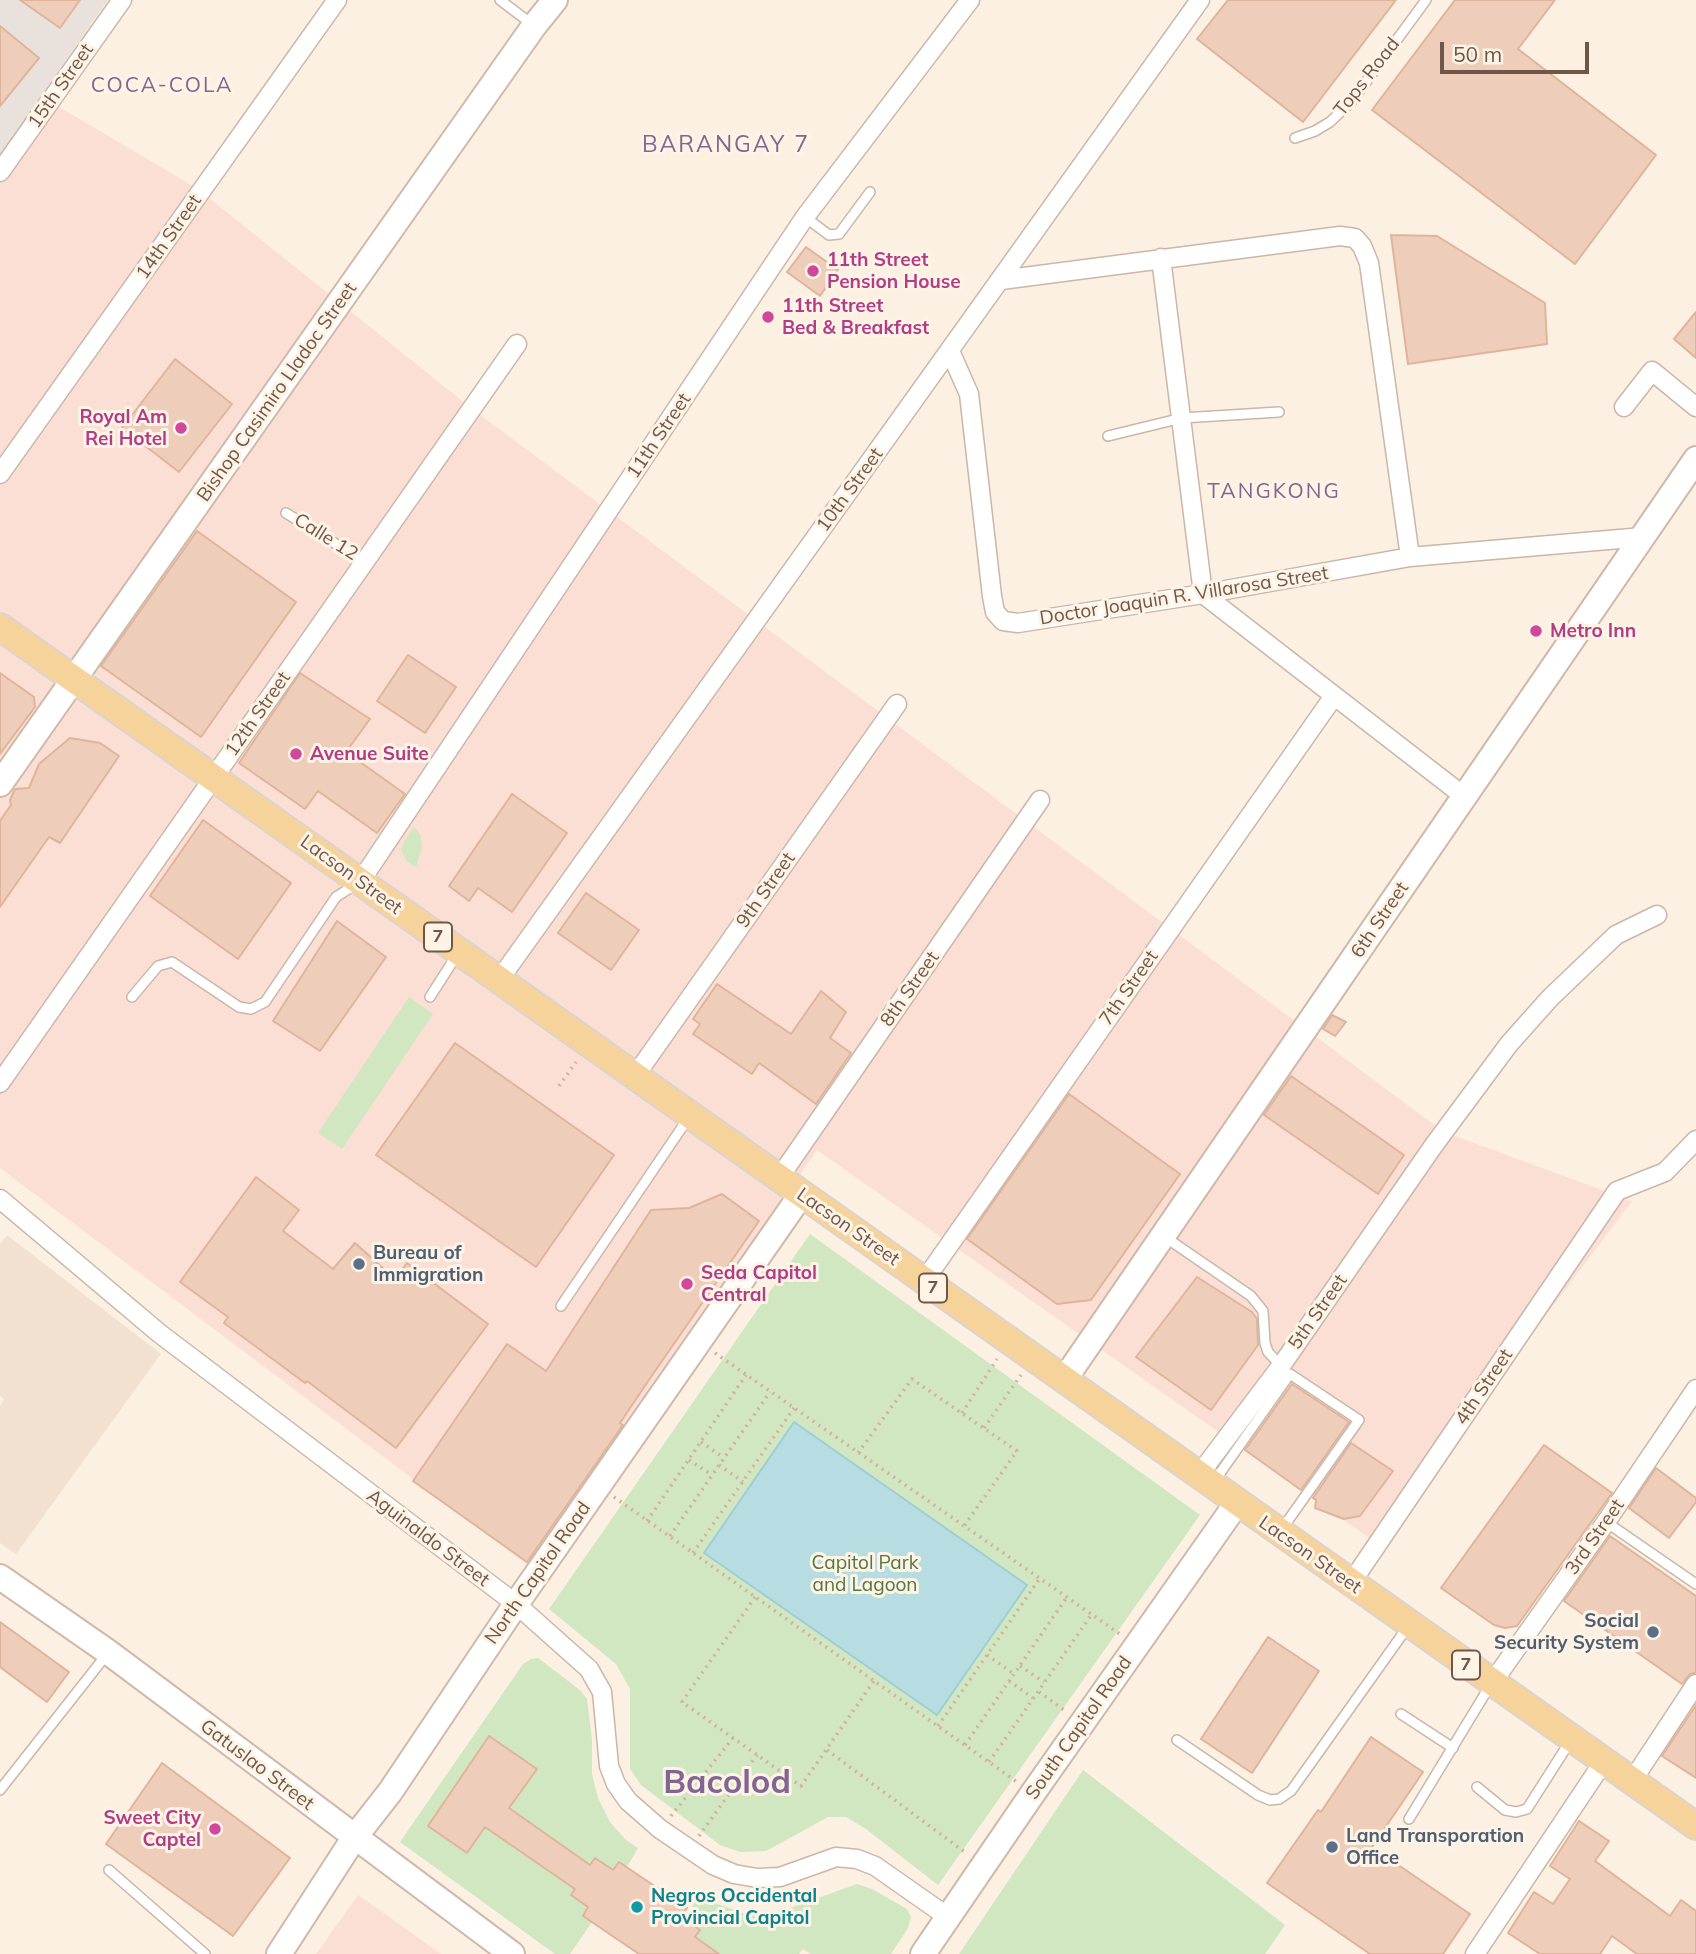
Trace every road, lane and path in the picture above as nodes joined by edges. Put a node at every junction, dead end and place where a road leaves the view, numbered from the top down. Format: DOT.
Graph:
graph roads {
  1 [pos="122,0"];
  2 [pos="337,0"];
  3 [pos="500,0"];
  4 [pos="555,0"];
  5 [pos="970,0"];
  6 [pos="1200,0"];
  7 [pos="1426,0"];
  8 [pos="534,26"];
  9 [pos="1295,138"];
  10 [pos="0,172"];
  11 [pos="870,192"];
  12 [pos="805,217"];
  13 [pos="1161,258"];
  14 [pos="1001,280"];
  15 [pos="517,344"];
  16 [pos="950,351"];
  17 [pos="1624,407"];
  18 [pos="1696,407"];
  19 [pos="1279,412"];
  20 [pos="1182,418"];
  21 [pos="1108,436"];
  22 [pos="1696,458"];
  23 [pos="0,474"];
  24 [pos="286,513"];
  25 [pos="1643,537"];
  26 [pos="1410,557"];
  27 [pos="365,562"];
  28 [pos="1203,594"];
  29 [pos="0,627"];
  30 [pos="74,679"];
  31 [pos="1334,695"];
  32 [pos="897,704"];
  33 [pos="213,777"];
  34 [pos="0,784"];
  35 [pos="1465,797"];
  36 [pos="1040,800"];
  37 [pos="360,882"];
  38 [pos="1657,915"];
  39 [pos="459,952"];
  40 [pos="499,980"];
  41 [pos="132,997"];
  42 [pos="430,997"];
  43 [pos="589,1044"];
  44 [pos="635,1076"];
  45 [pos="0,1083"];
  46 [pos="559,1086"];
  47 [pos="690,1115"];
  48 [pos="1696,1140"];
  49 [pos="779,1178"];
  50 [pos="802,1195"];
  51 [pos="0,1199"];
  52 [pos="1164,1236"];
  53 [pos="924,1281"];
  54 [pos="561,1306"];
  55 [pos="699,1342"];
  56 [pos="1009,1342"];
  57 [pos="1032,1358"];
  58 [pos="1281,1366"];
  59 [pos="746,1375"];
  60 [pos="1064,1380"];
  61 [pos="1696,1389"];
  62 [pos="770,1392"];
  63 [pos="794,1408"];
  64 [pos="962,1413"];
  65 [pos="984,1428"];
  66 [pos="701,1442"];
  67 [pos="858,1453"];
  68 [pos="724,1458"];
  69 [pos="689,1460"];
  70 [pos="719,1465"];
  71 [pos="712,1475"];
  72 [pos="1205,1480"];
  73 [pos="743,1482"];
  74 [pos="598,1486"];
  75 [pos="1237,1503"];
  76 [pos="648,1521"];
  77 [pos="1606,1522"];
  78 [pos="964,1526"];
  79 [pos="1279,1533"];
  80 [pos="670,1536"];
  81 [pos="693,1553"];
  82 [pos="0,1577"];
  83 [pos="1040,1578"];
  84 [pos="1351,1583"];
  85 [pos="1696,1584"];
  86 [pos="755,1597"];
  87 [pos="1067,1597"];
  88 [pos="516,1604"];
  89 [pos="1092,1614"];
  90 [pos="1409,1625"];
  91 [pos="1136,1646"];
  92 [pos="108,1652"];
  93 [pos="987,1655"];
  94 [pos="1020,1666"];
  95 [pos="1014,1674"];
  96 [pos="874,1681"];
  97 [pos="1009,1681"];
  98 [pos="1045,1682"];
  99 [pos="1492,1683"];
  100 [pos="1696,1684"];
  101 [pos="1039,1691"];
  102 [pos="1034,1698"];
  103 [pos="1401,1714"];
  104 [pos="1084,1722"];
  105 [pos="938,1726"];
  106 [pos="733,1738"];
  107 [pos="1572,1739"];
  108 [pos="1177,1740"];
  109 [pos="965,1745"];
  110 [pos="1453,1748"];
  111 [pos="827,1750"];
  112 [pos="757,1755"];
  113 [pos="1604,1761"];
  114 [pos="989,1762"];
  115 [pos="1632,1782"];
  116 [pos="1477,1787"];
  117 [pos="0,1790"];
  118 [pos="1033,1793"];
  119 [pos="1409,1819"];
  120 [pos="1696,1826"];
  121 [pos="660,1829"];
  122 [pos="354,1838"];
  123 [pos="688,1850"];
  124 [pos="984,1867"];
  125 [pos="109,1870"];
  126 [pos="948,1917"];
  127 [pos="205,1954"];
  128 [pos="279,1954"];
  129 [pos="512,1954"];
  130 [pos="923,1954"];
  131 [pos="1475,1954"];
  1 -- 10 [label="street, 15th Street"];
  2 -- 23 [label="street, 14th Street"];
  3 -- 8 [label="lane"];
  4 -- 8 [label="street, Bishop Casimiro Lladoc Street"];
  5 -- 12 [label="street, 11th Street"];
  6 -- 14 [label="street, 10th Street"];
  7 -- 9 [label="lane, Tops Road"];
  8 -- 30 [label="street, Bishop Casimiro Lladoc Street"];
  11 -- 12 [label="lane"];
  12 -- 37 [label="street, 11th Street"];
  13 -- 14 [label="street"];
  13 -- 20 [label="street"];
  13 -- 26 [label="street"];
  14 -- 16 [label="street, 10th Street"];
  15 -- 27 [label="street, 12th Street"];
  16 -- 28 [label="street, Doctor Joaquin R. Villarosa Street"];
  16 -- 40 [label="street, 10th Street"];
  17 -- 18 [label="street"];
  19 -- 20 [label="lane"];
  20 -- 21 [label="lane"];
  20 -- 28 [label="street"];
  22 -- 25 [label="street, 6th Street"];
  24 -- 27 [label="lane, Calle 12"];
  25 -- 26 [label="street, Doctor Joaquin R. Villarosa Street"];
  25 -- 35 [label="street, 6th Street"];
  26 -- 28 [label="street, Doctor Joaquin R. Villarosa Street"];
  27 -- 33 [label="street, 12th Street"];
  28 -- 31 [label="street"];
  29 -- 30 [label="main road, Lacson Street / 7"];
  30 -- 33 [label="main road, Lacson Street / 7"];
  30 -- 34 [label="street, Bishop Casimiro Lladoc Street"];
  31 -- 35 [label="street"];
  31 -- 53 [label="street, 7th Street"];
  32 -- 44 [label="street, 9th Street"];
  33 -- 37 [label="main road, Lacson Street / 7"];
  33 -- 45 [label="street, 12th Street"];
  35 -- 52 [label="street, 6th Street"];
  36 -- 49 [label="street, 8th Street"];
  37 -- 39 [label="main road, Lacson Street / 7"];
  37 -- 41 [label="lane"];
  38 -- 58 [label="street, 5th Street"];
  39 -- 40 [label="main road, Lacson Street / 7"];
  39 -- 42 [label="lane"];
  40 -- 43 [label="main road, Lacson Street / 7"];
  43 -- 44 [label="main road, Lacson Street / 7"];
  43 -- 46 [label="path"];
  44 -- 47 [label="main road, Lacson Street / 7"];
  47 -- 49 [label="main road, Lacson Street / 7"];
  47 -- 54 [label="lane"];
  48 -- 84 [label="street, 4th Street"];
  49 -- 50 [label="main road, Lacson Street / 7"];
  50 -- 53 [label="main road, Lacson Street / 7"];
  50 -- 55 [label="street, North Capitol Road"];
  51 -- 88 [label="street, Aguinaldo Street"];
  52 -- 58 [label="lane"];
  52 -- 60 [label="street, 6th Street"];
  53 -- 56 [label="main road, Lacson Street / 7"];
  55 -- 59 [label="path"];
  55 -- 74 [label="street, North Capitol Road"];
  56 -- 57 [label="main road, Lacson Street / 7"];
  56 -- 64 [label="path"];
  57 -- 60 [label="main road, Lacson Street / 7"];
  57 -- 65 [label="path"];
  58 -- 72 [label="street, 5th Street"];
  59 -- 62 [label="path"];
  59 -- 66 [label="path"];
  60 -- 72 [label="main road, Lacson Street / 7"];
  61 -- 77 [label="street, 3rd Street"];
  62 -- 63 [label="path"];
  62 -- 68 [label="path"];
  63 -- 67 [label="path"];
  63 -- 73 [label="path"];
  64 -- 65 [label="path"];
  64 -- 67 [label="path"];
  65 -- 78 [label="path"];
  66 -- 68 [label="path"];
  66 -- 69 [label="path"];
  67 -- 78 [label="path"];
  68 -- 70 [label="path"];
  69 -- 71 [label="path"];
  69 -- 76 [label="path"];
  70 -- 71 [label="path"];
  70 -- 73 [label="path"];
  71 -- 80 [label="path"];
  72 -- 75 [label="main road, Lacson Street / 7"];
  72 -- 79 [label="lane"];
  73 -- 81 [label="path"];
  74 -- 76 [label="path"];
  74 -- 88 [label="street, North Capitol Road"];
  75 -- 79 [label="main road, Lacson Street / 7"];
  75 -- 91 [label="street, South Capitol Road"];
  76 -- 80 [label="path"];
  77 -- 85 [label="lane"];
  77 -- 99 [label="street, 3rd Street"];
  78 -- 83 [label="path"];
  79 -- 84 [label="main road, Lacson Street / 7"];
  80 -- 81 [label="path"];
  81 -- 86 [label="path"];
  82 -- 92 [label="street, Gatuslao Street"];
  83 -- 87 [label="path"];
  83 -- 93 [label="path"];
  84 -- 90 [label="main road, Lacson Street / 7"];
  86 -- 96 [label="path"];
  86 -- 106 [label="path"];
  87 -- 89 [label="path"];
  87 -- 94 [label="path"];
  88 -- 121 [label="street, Aguinaldo Street"];
  88 -- 122 [label="street, North Capitol Road"];
  89 -- 91 [label="path"];
  89 -- 98 [label="path"];
  90 -- 99 [label="main road, Lacson Street / 7"];
  90 -- 108 [label="lane"];
  91 -- 104 [label="street, South Capitol Road"];
  92 -- 117 [label="lane"];
  92 -- 122 [label="street, Gatuslao Street"];
  93 -- 95 [label="path"];
  93 -- 105 [label="path"];
  94 -- 95 [label="path"];
  94 -- 98 [label="path"];
  95 -- 97 [label="path"];
  96 -- 105 [label="path"];
  96 -- 111 [label="path"];
  97 -- 102 [label="path"];
  97 -- 109 [label="path"];
  98 -- 101 [label="path"];
  99 -- 107 [label="main road, Lacson Street / 7"];
  99 -- 110 [label="lane"];
  100 -- 115 [label="street"];
  101 -- 102 [label="path"];
  101 -- 104 [label="path"];
  102 -- 114 [label="path"];
  103 -- 110 [label="lane"];
  104 -- 118 [label="street, South Capitol Road"];
  105 -- 109 [label="path"];
  106 -- 112 [label="path"];
  106 -- 121 [label="path"];
  107 -- 113 [label="main road, Lacson Street / 7"];
  107 -- 116 [label="lane"];
  109 -- 114 [label="path"];
  110 -- 119 [label="lane"];
  111 -- 112 [label="path"];
  111 -- 124 [label="path"];
  112 -- 123 [label="path"];
  113 -- 115 [label="main road, Lacson Street / 7"];
  113 -- 131 [label="street"];
  114 -- 118 [label="path"];
  115 -- 120 [label="main road, Lacson Street / 7"];
  118 -- 124 [label="street, South Capitol Road"];
  121 -- 123 [label="street, Aguinaldo Street"];
  122 -- 128 [label="street, North Capitol Road"];
  122 -- 129 [label="street, Gatuslao Street"];
  123 -- 126 [label="street, Aguinaldo Street"];
  124 -- 126 [label="street, South Capitol Road"];
  125 -- 127 [label="lane"];
  126 -- 130 [label="street, South Capitol Road"];
}
